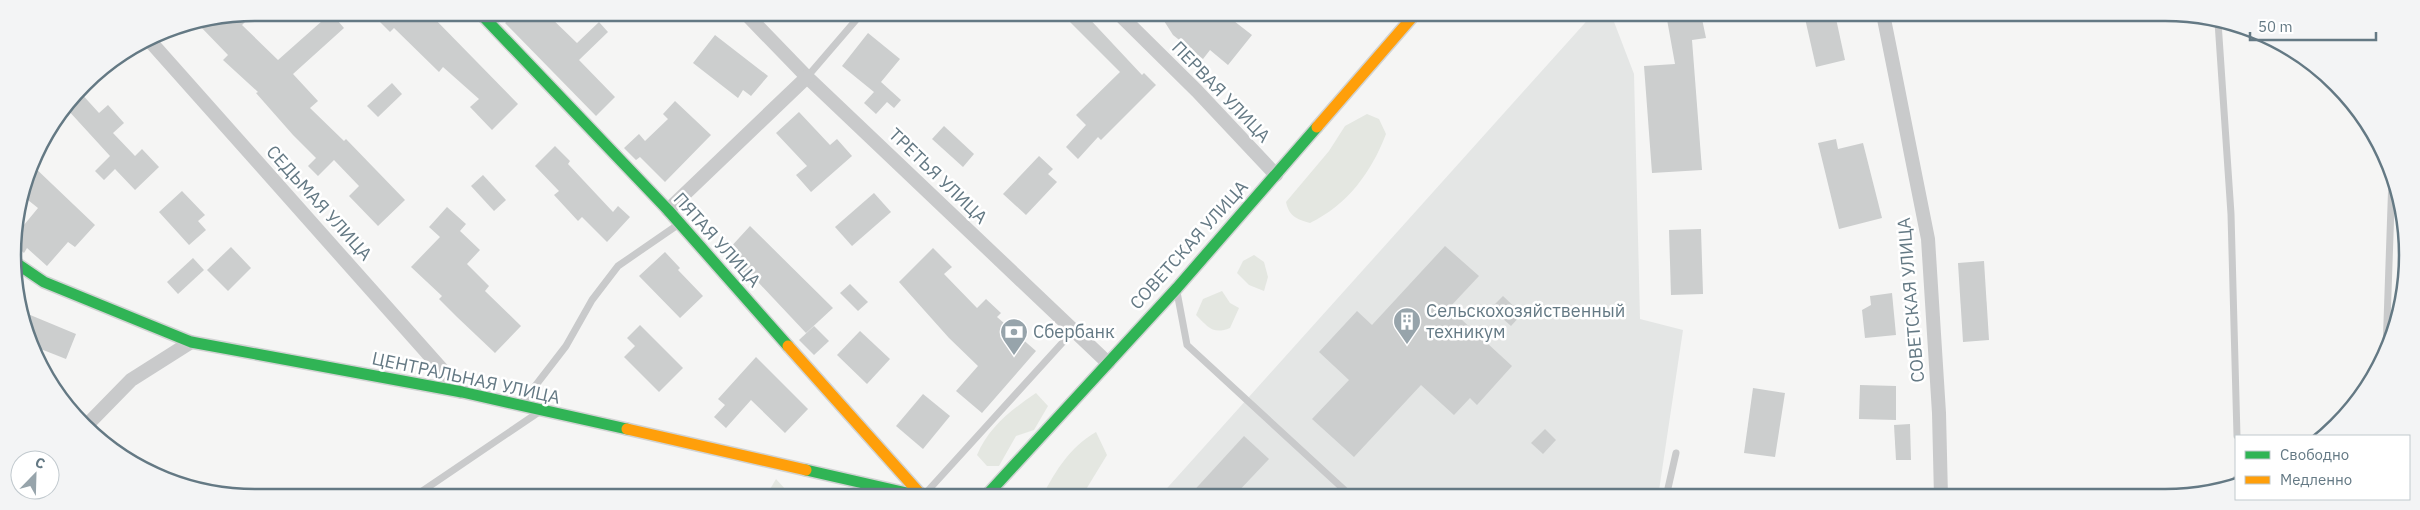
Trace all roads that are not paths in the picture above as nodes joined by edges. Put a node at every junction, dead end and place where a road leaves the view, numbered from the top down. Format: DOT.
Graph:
graph roads {
  1 [pos="488,21"];
  2 [pos="753,21"];
  3 [pos="855,21"];
  4 [pos="1126,21"];
  5 [pos="1409,21"];
  6 [pos="1885,21"];
  7 [pos="2218,28"];
  8 [pos="153,45"];
  9 [pos="807,77"];
  10 [pos="1276,175"];
  11 [pos="2391,196"];
  12 [pos="668,210"];
  13 [pos="679,224"];
  14 [pos="22,267"];
  15 [pos="1177,288"];
  16 [pos="2387,327"];
  17 [pos="1073,331"];
  18 [pos="191,342"];
  19 [pos="1108,364"];
  20 [pos="462,392"];
  21 [pos="519,406"];
  22 [pos="540,411"];
  23 [pos="91,421"];
  24 [pos="2237,435"];
  25 [pos="1676,453"];
  26 [pos="425,489"];
  27 [pos="891,489"];
  28 [pos="916,489"];
  29 [pos="928,489"];
  30 [pos="992,489"];
  31 [pos="1343,489"];
  32 [pos="1668,489"];
  33 [pos="1941,489"];
  1 -- 12 [label="street, ПЯТАЯ УЛИЦА"];
  2 -- 9 [label="street, ТРЕТЬЯ УЛИЦА"];
  3 -- 9 [label="lane"];
  4 -- 10 [label="street, ПЕРВАЯ УЛИЦА"];
  5 -- 10 [label="street, СОВЕТСКАЯ УЛИЦА"];
  6 -- 33 [label="street, СОВЕТСКАЯ УЛИЦА"];
  7 -- 24 [label="lane"];
  8 -- 20 [label="street, СЕДЬМАЯ УЛИЦА"];
  9 -- 12 [label="street"];
  9 -- 17 [label="street, ТРЕТЬЯ УЛИЦА"];
  10 -- 15 [label="street, СОВЕТСКАЯ УЛИЦА"];
  11 -- 16 [label="lane"];
  12 -- 13 [label="street, ПЯТАЯ УЛИЦА"];
  13 -- 21 [label="lane"];
  13 -- 28 [label="street, ПЯТАЯ УЛИЦА"];
  14 -- 18 [label="street, ЦЕНТРАЛЬНАЯ УЛИЦА"];
  15 -- 19 [label="street, СОВЕТСКАЯ УЛИЦА"];
  15 -- 31 [label="lane"];
  17 -- 19 [label="street, ТРЕТЬЯ УЛИЦА"];
  17 -- 29 [label="lane"];
  18 -- 20 [label="street, ЦЕНТРАЛЬНАЯ УЛИЦА"];
  18 -- 23 [label="street"];
  19 -- 30 [label="street, СОВЕТСКАЯ УЛИЦА"];
  20 -- 21 [label="street, ЦЕНТРАЛЬНАЯ УЛИЦА"];
  21 -- 22 [label="street, ЦЕНТРАЛЬНАЯ УЛИЦА"];
  22 -- 26 [label="lane"];
  22 -- 27 [label="street, ЦЕНТРАЛЬНАЯ УЛИЦА"];
  25 -- 32 [label="lane"];
}
